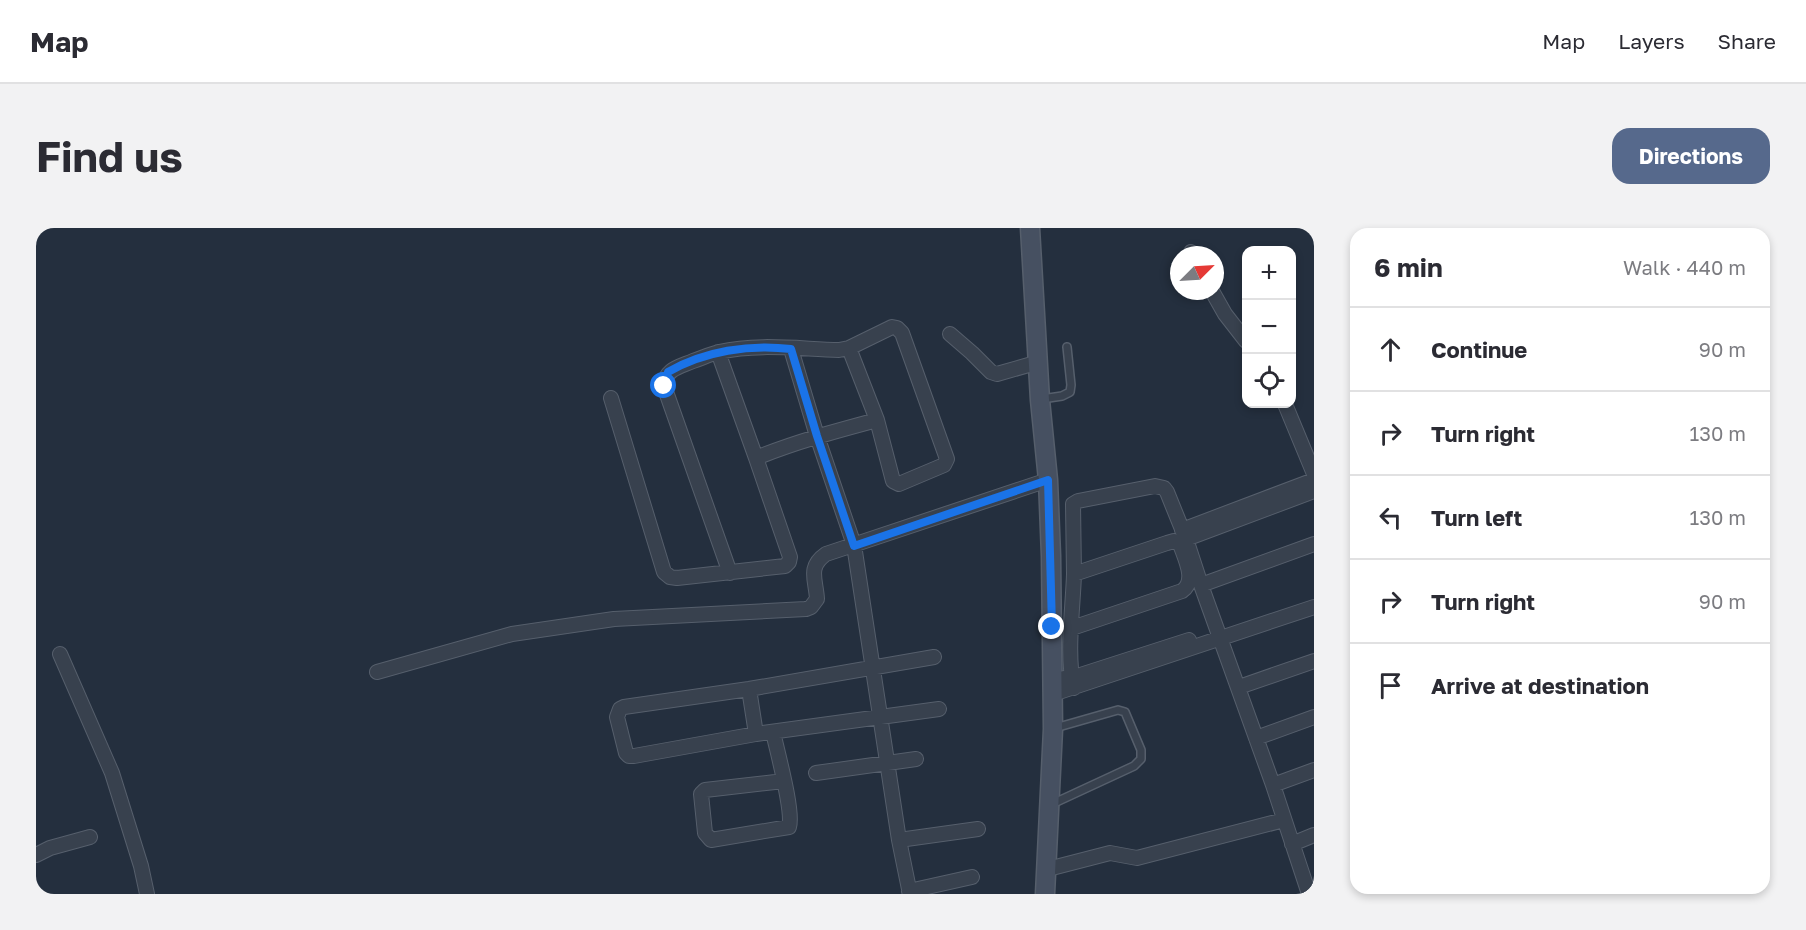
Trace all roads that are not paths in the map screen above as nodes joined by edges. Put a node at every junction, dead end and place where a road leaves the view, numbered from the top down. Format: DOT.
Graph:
graph roads {
  1 [pos="1030,228"];
  2 [pos="1217,300"];
  3 [pos="950,334"];
  4 [pos="1242,336"];
  5 [pos="1067,347"];
  6 [pos="849,348"];
  7 [pos="791,349"];
  8 [pos="718,352"];
  9 [pos="1039,362"];
  10 [pos="611,398"];
  11 [pos="1040,399"];
  12 [pos="1286,408"];
  13 [pos="878,420"];
  14 [pos="817,436"];
  15 [pos="756,458"];
  16 [pos="1314,474"];
  17 [pos="1048,480"];
  18 [pos="1314,480"];
  19 [pos="1314,491"];
  20 [pos="1184,534"];
  21 [pos="1314,544"];
  22 [pos="854,546"];
  23 [pos="730,573"];
  24 [pos="1074,574"];
  25 [pos="1201,585"];
  26 [pos="1314,598"];
  27 [pos="1314,607"];
  28 [pos="1072,628"];
  29 [pos="1220,635"];
  30 [pos="60,654"];
  31 [pos="934,657"];
  32 [pos="1314,661"];
  33 [pos="873,668"];
  34 [pos="377,672"];
  35 [pos="1063,685"];
  36 [pos="1239,687"];
  37 [pos="749,689"];
  38 [pos="939,709"];
  39 [pos="880,717"];
  40 [pos="1314,717"];
  41 [pos="1053,729"];
  42 [pos="773,732"];
  43 [pos="756,735"];
  44 [pos="1256,738"];
  45 [pos="916,759"];
  46 [pos="887,763"];
  47 [pos="1314,770"];
  48 [pos="816,773"];
  49 [pos="784,781"];
  50 [pos="1273,786"];
  51 [pos="1050,806"];
  52 [pos="1284,820"];
  53 [pos="978,829"];
  54 [pos="1314,835"];
  55 [pos="90,837"];
  56 [pos="899,840"];
  57 [pos="1292,844"];
  58 [pos="36,855"];
  59 [pos="1048,868"];
  60 [pos="972,877"];
  61 [pos="909,892"];
  62 [pos="147,894"];
  63 [pos="1045,894"];
  64 [pos="1309,894"];
  1 -- 9 [label="street"];
  2 -- 4 [label="street"];
  3 -- 9 [label="street"];
  5 -- 11 [label="lane"];
  6 -- 7 [label="street"];
  6 -- 13 [label="street"];
  6 -- 13 [label="street"];
  7 -- 8 [label="street"];
  7 -- 14 [label="street"];
  8 -- 15 [label="street"];
  8 -- 23 [label="street"];
  9 -- 11 [label="street"];
  10 -- 23 [label="street"];
  11 -- 17 [label="street"];
  12 -- 16 [label="street"];
  13 -- 14 [label="street"];
  14 -- 15 [label="street"];
  14 -- 22 [label="street"];
  15 -- 23 [label="street"];
  17 -- 22 [label="street"];
  17 -- 35 [label="street"];
  18 -- 20 [label="street"];
  19 -- 20 [label="street"];
  20 -- 24 [label="street"];
  20 -- 25 [label="street"];
  21 -- 25 [label="street"];
  22 -- 33 [label="street"];
  22 -- 34 [label="street"];
  24 -- 28 [label="street"];
  24 -- 28 [label="street"];
  25 -- 29 [label="street"];
  26 -- 29 [label="street"];
  27 -- 29 [label="street"];
  28 -- 35 [label="street"];
  29 -- 35 [label="street"];
  29 -- 36 [label="street"];
  30 -- 62 [label="street"];
  31 -- 33 [label="street"];
  32 -- 36 [label="street"];
  33 -- 37 [label="street"];
  33 -- 39 [label="street"];
  35 -- 41 [label="street"];
  36 -- 44 [label="street"];
  37 -- 43 [label="street"];
  37 -- 43 [label="street"];
  38 -- 39 [label="street"];
  39 -- 42 [label="street"];
  39 -- 46 [label="street"];
  40 -- 44 [label="street"];
  41 -- 51 [label="street"];
  41 -- 51 [label="lane"];
  42 -- 43 [label="street"];
  42 -- 49 [label="street"];
  44 -- 50 [label="street"];
  45 -- 46 [label="street"];
  46 -- 48 [label="street"];
  46 -- 56 [label="street"];
  47 -- 50 [label="street"];
  49 -- 49 [label="street"];
  50 -- 52 [label="street"];
  51 -- 59 [label="street"];
  52 -- 57 [label="street"];
  52 -- 59 [label="street"];
  53 -- 56 [label="street"];
  54 -- 57 [label="street"];
  55 -- 58 [label="street"];
  56 -- 61 [label="street"];
  57 -- 64 [label="street"];
  59 -- 63 [label="street"];
  60 -- 61 [label="street"];
}
